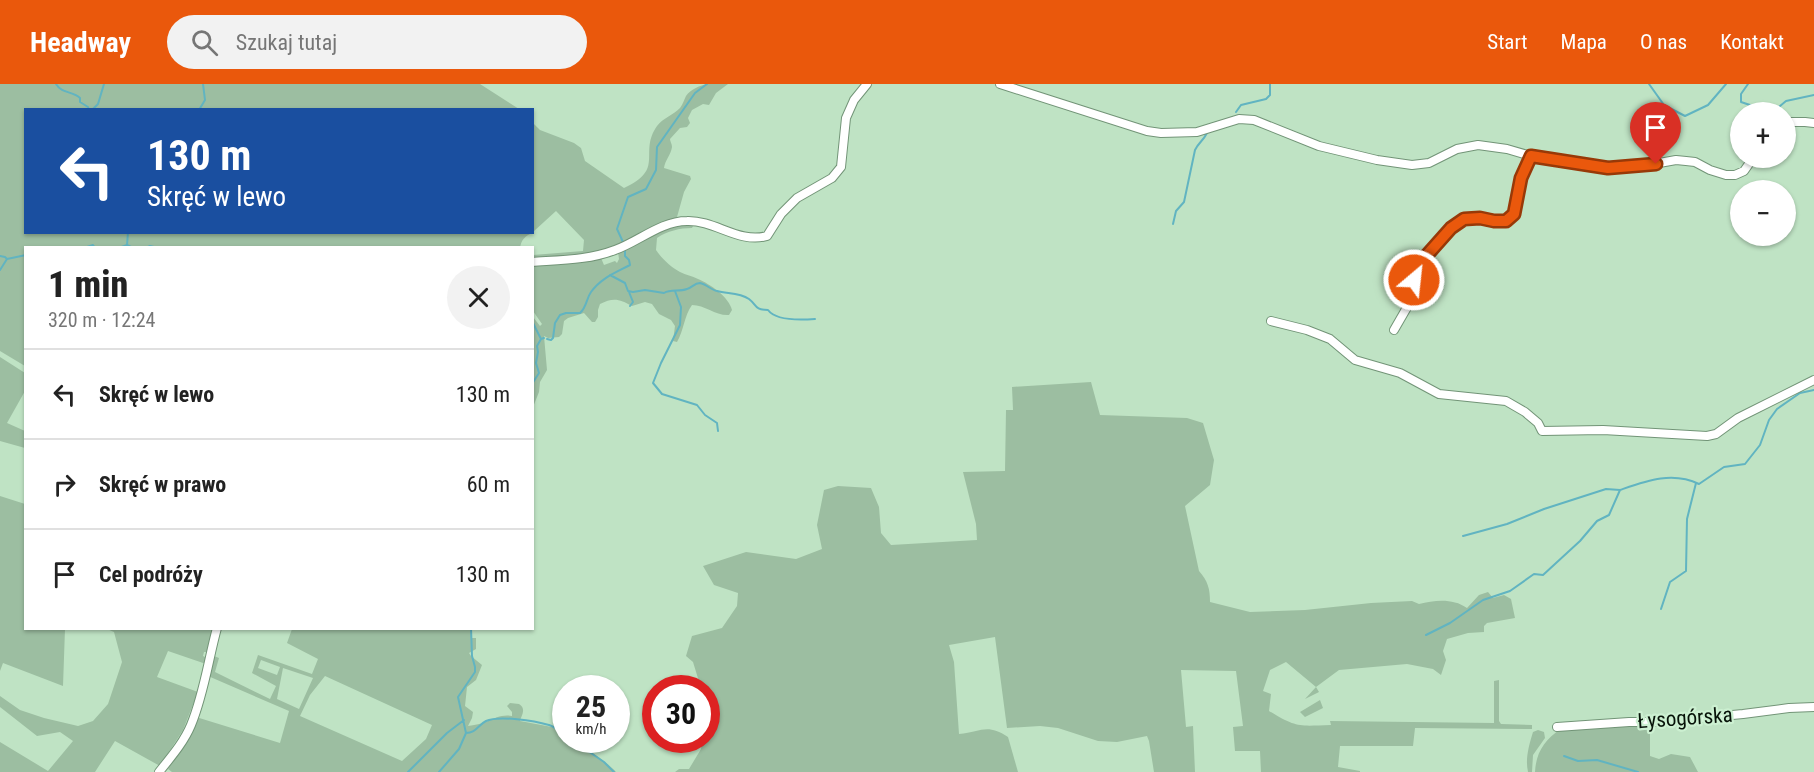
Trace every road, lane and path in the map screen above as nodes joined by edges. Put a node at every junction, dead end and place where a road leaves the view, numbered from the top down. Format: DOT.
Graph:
graph roads {
  1 [pos="867,84"];
  2 [pos="1000,84"];
  3 [pos="1796,122"];
  4 [pos="1814,123"];
  5 [pos="1531,156"];
  6 [pos="1746,168"];
  7 [pos="534,262"];
  8 [pos="1271,321"];
  9 [pos="1394,330"];
  10 [pos="1814,380"];
  11 [pos="217,630"];
  12 [pos="1814,707"];
  13 [pos="1557,727"];
  14 [pos="159,772"];
  1 -- 7 [label="street"];
  2 -- 5 [label="street"];
  3 -- 4 [label="street"];
  5 -- 6 [label="street"];
  5 -- 9 [label="street"];
  8 -- 10 [label="street"];
  11 -- 14 [label="street"];
  12 -- 13 [label="street, Łysogórska"];
}
